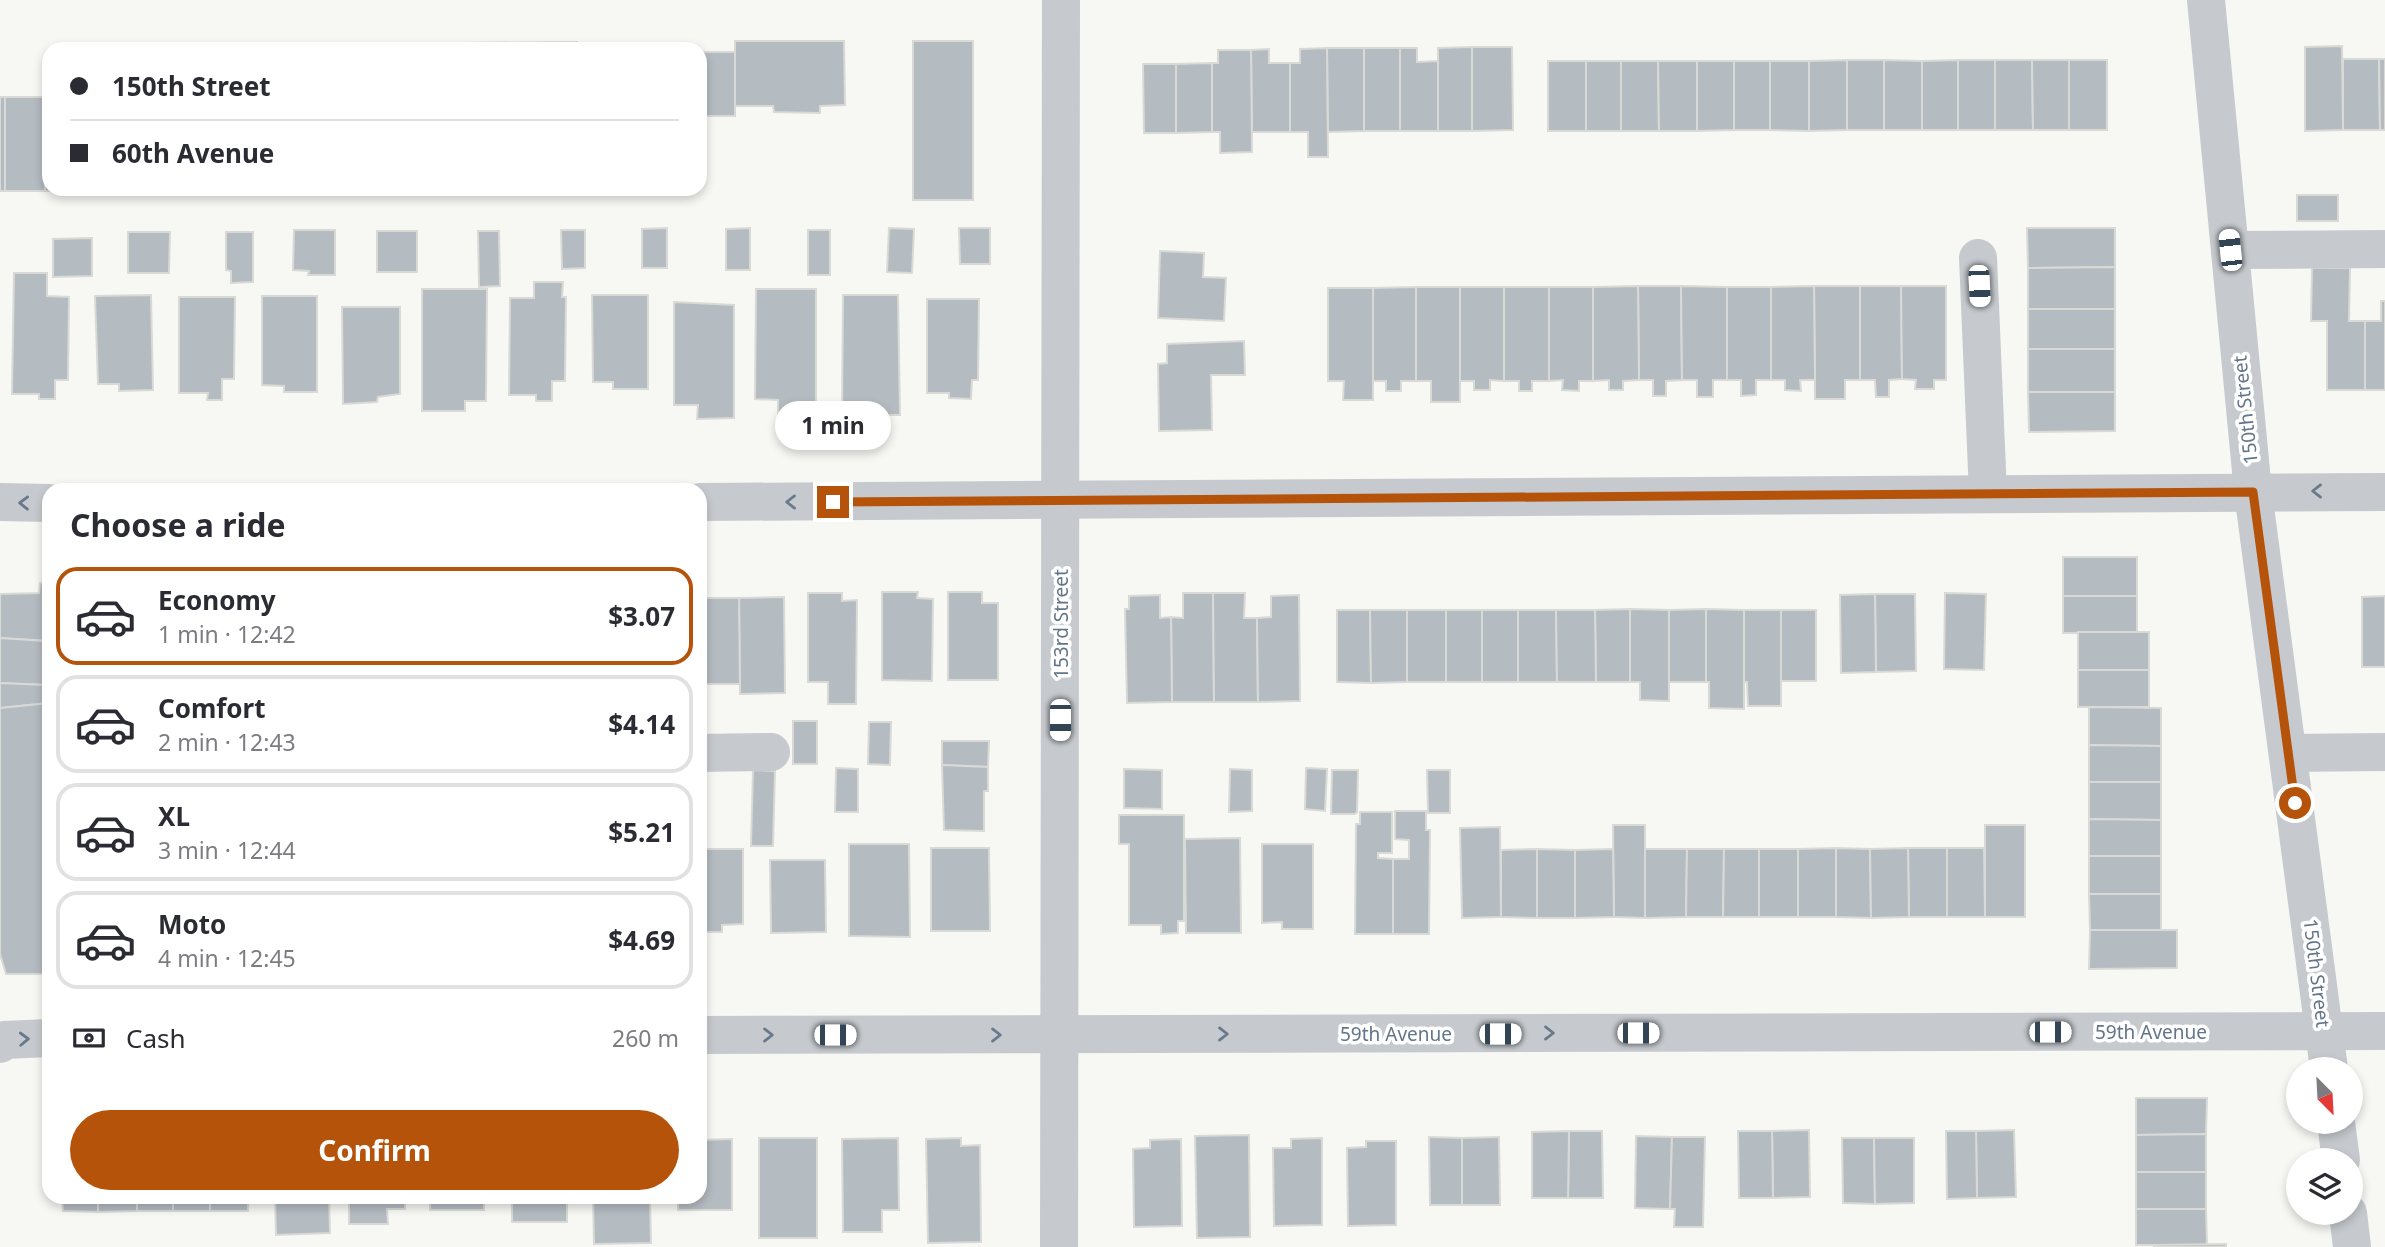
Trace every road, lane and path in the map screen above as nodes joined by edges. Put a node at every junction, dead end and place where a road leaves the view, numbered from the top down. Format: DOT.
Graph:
graph roads {
  1 [pos="1061,0"];
  2 [pos="2206,0"];
  3 [pos="2230,250"];
  4 [pos="2385,250"];
  5 [pos="1978,258"];
  6 [pos="2253,492"];
  7 [pos="2385,492"];
  8 [pos="1988,494"];
  9 [pos="1061,501"];
  10 [pos="0,502"];
  11 [pos="707,502"];
  12 [pos="42,503"];
  13 [pos="771,752"];
  14 [pos="2288,752"];
  15 [pos="2385,752"];
  16 [pos="707,753"];
  17 [pos="2324,1031"];
  18 [pos="2385,1031"];
  19 [pos="707,1035"];
  20 [pos="1059,1035"];
  21 [pos="42,1038"];
  22 [pos="0,1044"];
  23 [pos="2327,1057"];
  24 [pos="2350,1225"];
  25 [pos="1059,1247"];
  26 [pos="2353,1247"];
  1 -- 9 [label="street, 153rd Street"];
  2 -- 3 [label="street, 150th Street"];
  3 -- 4 [label="street"];
  3 -- 6 [label="street, 150th Street"];
  5 -- 8 [label="street"];
  7 -- 6 [label="street, one-way"];
  6 -- 8 [label="street"];
  6 -- 14 [label="street, 150th Street"];
  8 -- 9 [label="street"];
  9 -- 11 [label="street, one-way"];
  9 -- 20 [label="street, 153rd Street"];
  12 -- 10 [label="street, one-way"];
  13 -- 16 [label="street"];
  14 -- 15 [label="street"];
  14 -- 17 [label="street, 150th Street"];
  17 -- 18 [label="street, 59th Avenue"];
  20 -- 17 [label="street, 59th Avenue, one-way"];
  17 -- 23 [label="street, 150th Street"];
  19 -- 20 [label="street, 59th Avenue, one-way"];
  20 -- 25 [label="street, 153rd Street"];
  22 -- 21 [label="street, one-way"];
  24 -- 26 [label="street"];
}
